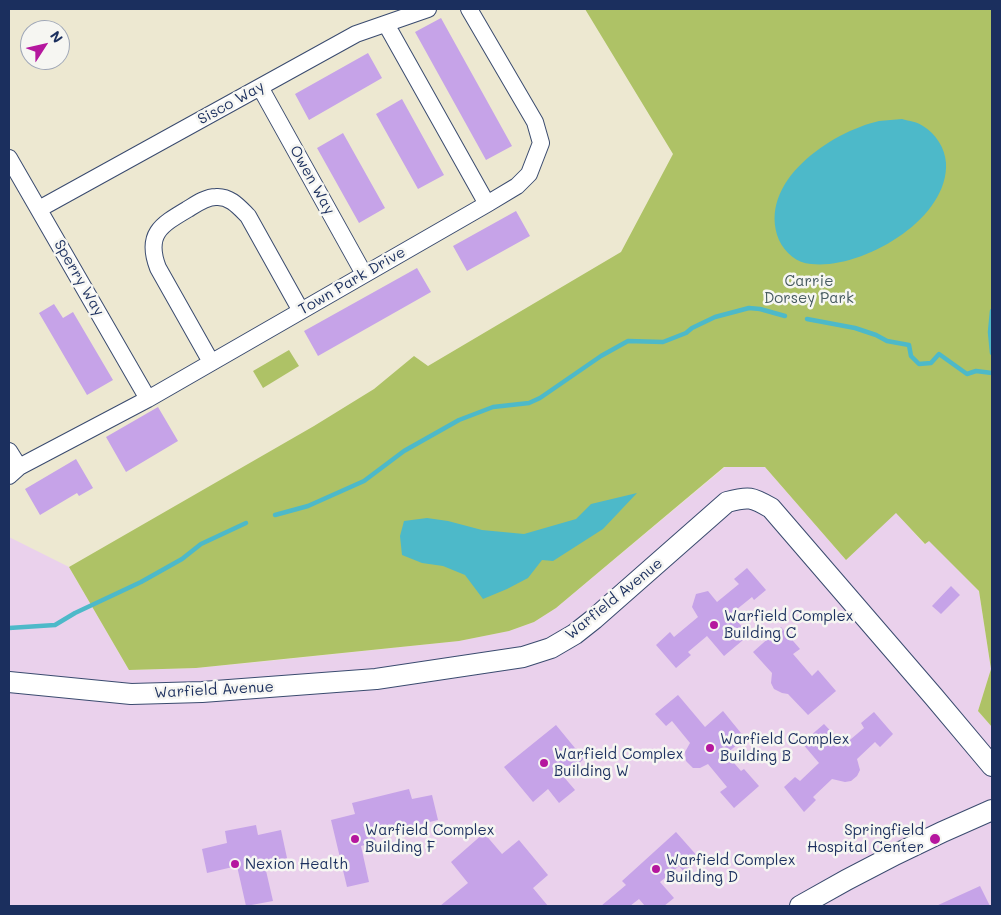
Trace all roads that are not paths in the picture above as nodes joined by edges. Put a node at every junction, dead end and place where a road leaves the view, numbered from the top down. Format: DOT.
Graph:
graph roads {
  1 [pos="428,9"];
  2 [pos="469,9"];
  3 [pos="386,24"];
  4 [pos="260,87"];
  5 [pos="9,158"];
  6 [pos="487,204"];
  7 [pos="39,209"];
  8 [pos="364,274"];
  9 [pos="301,311"];
  10 [pos="211,362"];
  11 [pos="148,399"];
  12 [pos="9,452"];
  13 [pos="14,472"];
  14 [pos="9,682"];
  15 [pos="992,766"];
  16 [pos="992,810"];
  17 [pos="800,906"];
  1 -- 3 [label="street, Sisco Way"];
  2 -- 6 [label="street, Town Park Drive"];
  3 -- 4 [label="street, Sisco Way"];
  3 -- 6 [label="street"];
  4 -- 7 [label="street, Sisco Way"];
  4 -- 8 [label="street, Owen Way"];
  5 -- 7 [label="street, Sperry Way"];
  6 -- 8 [label="street, Town Park Drive"];
  7 -- 11 [label="street, Sperry Way"];
  8 -- 9 [label="street, Town Park Drive"];
  9 -- 10 [label="street, Town Park Drive"];
  9 -- 10 [label="street"];
  10 -- 11 [label="street, Town Park Drive"];
  11 -- 13 [label="street, Town Park Drive"];
  12 -- 13 [label="street"];
  14 -- 15 [label="street, Warfield Avenue"];
  16 -- 17 [label="street"];
}
